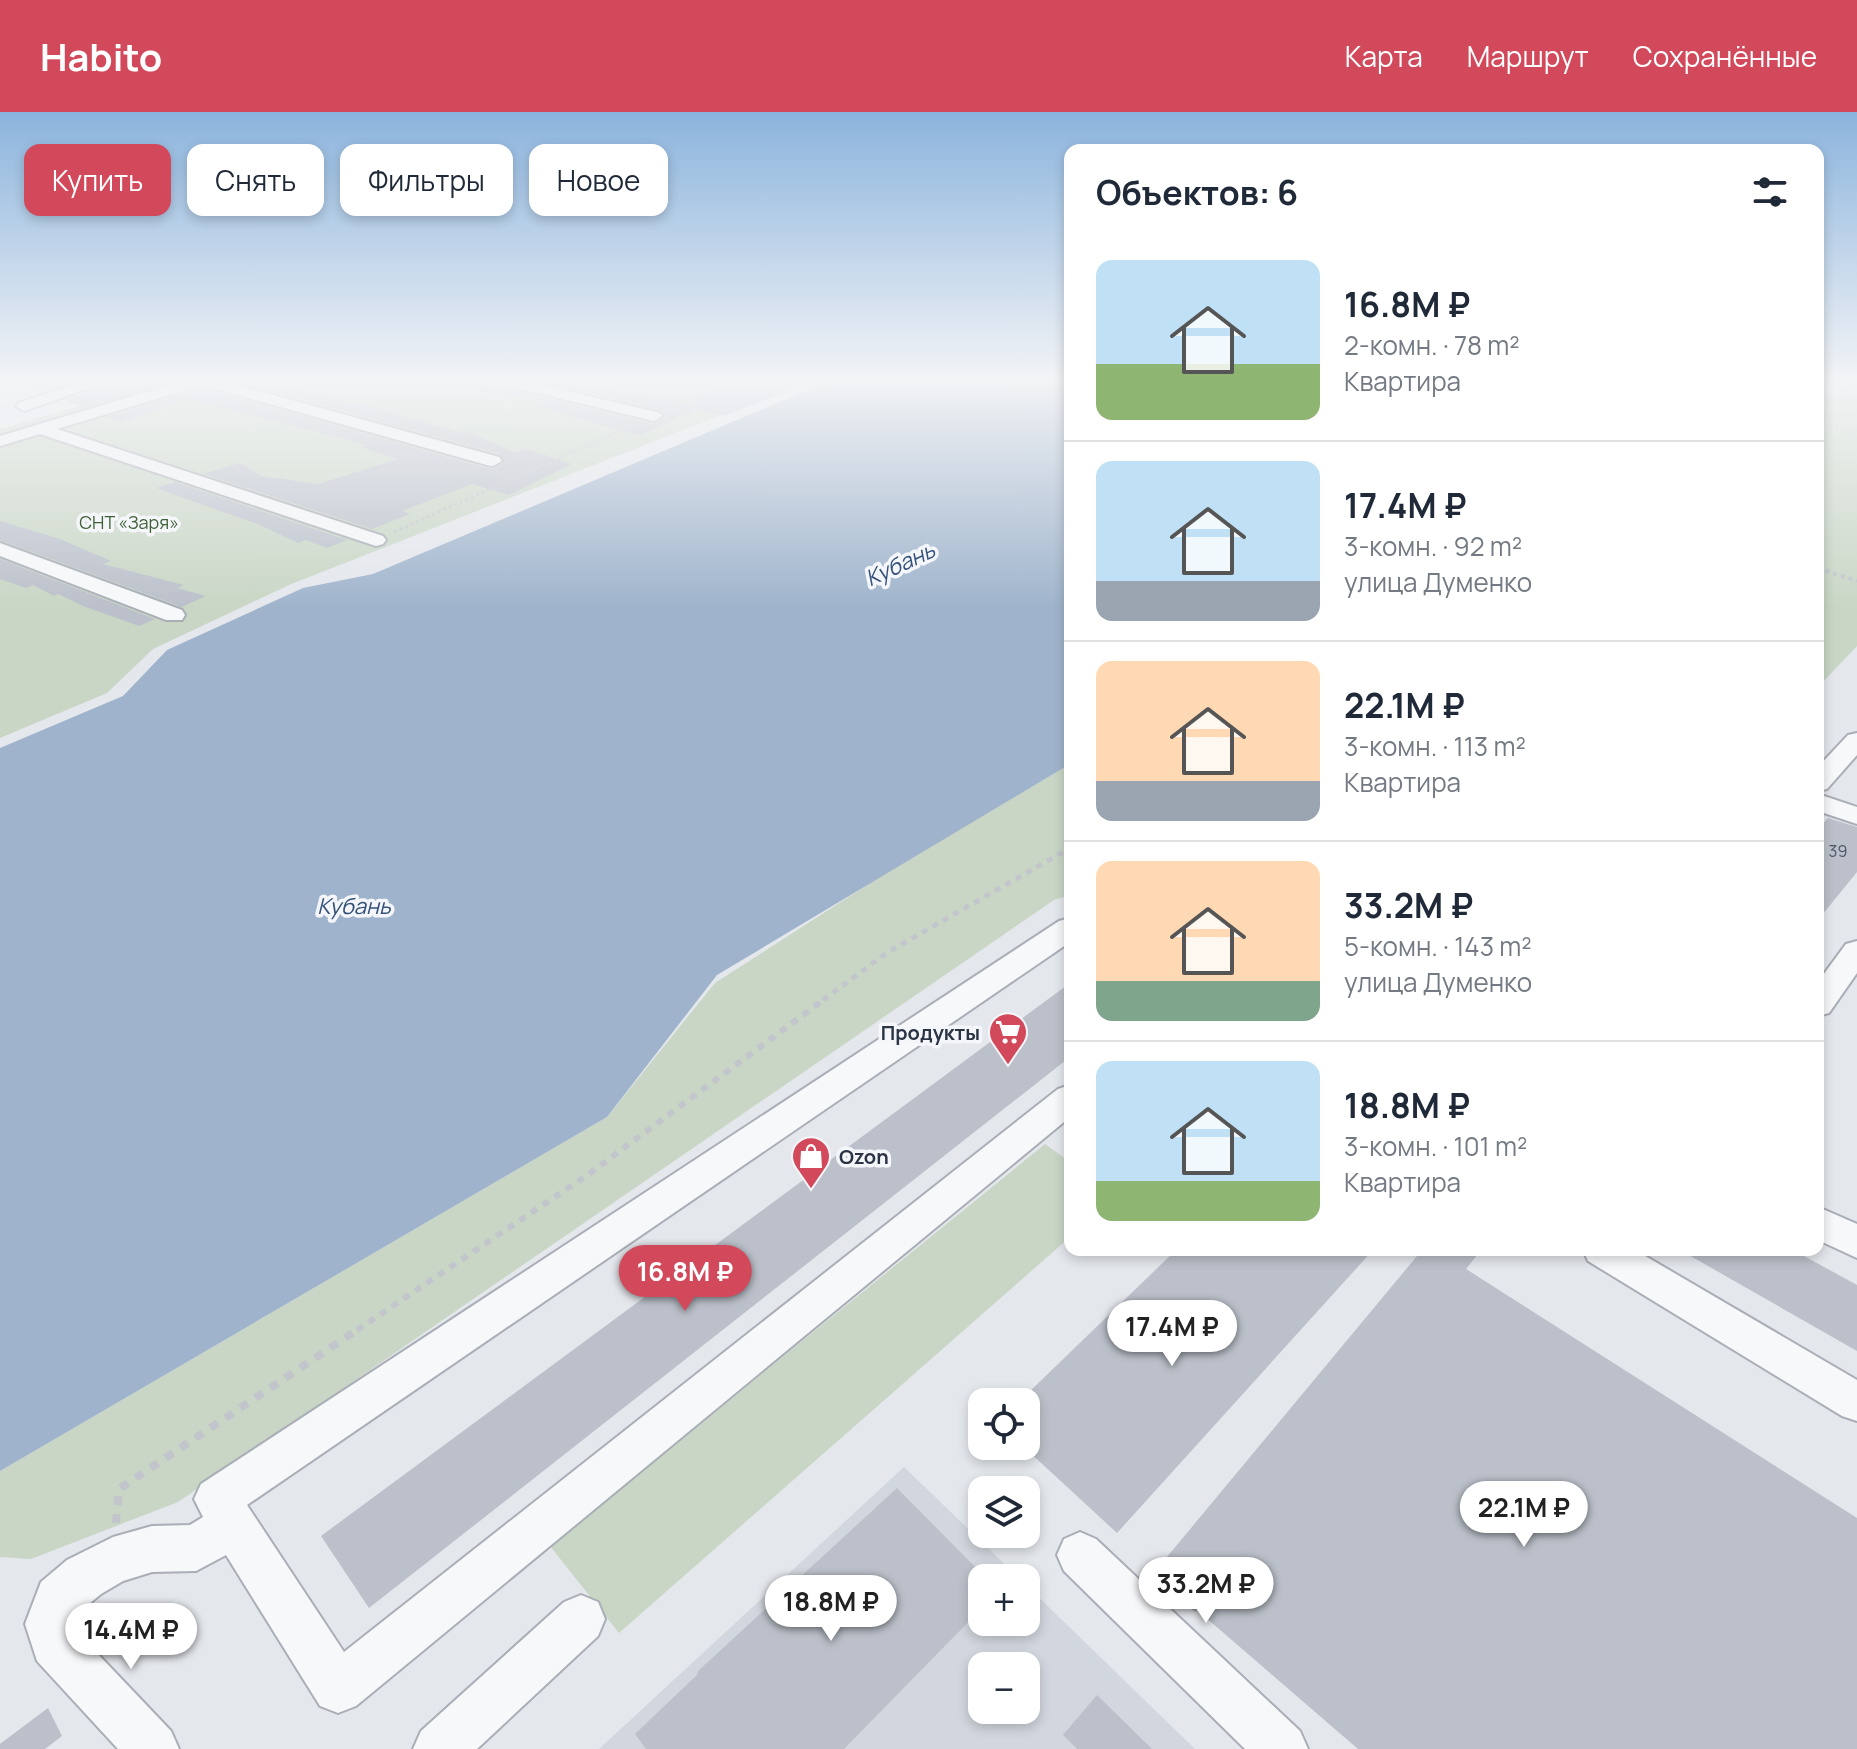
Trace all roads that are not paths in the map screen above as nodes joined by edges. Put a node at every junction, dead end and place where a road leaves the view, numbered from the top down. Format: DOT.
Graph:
graph roads {
  1 [pos="121,455"];
  2 [pos="473,455"];
  3 [pos="493,461"];
  4 [pos="376,540"];
  5 [pos="0,549"];
  6 [pos="174,615"];
  7 [pos="1857,740"];
  8 [pos="1824,776"];
  9 [pos="1824,804"];
  10 [pos="1857,816"];
  11 [pos="1064,932"];
  12 [pos="1857,951"];
  13 [pos="1824,997"];
  14 [pos="1064,1103"];
  15 [pos="1824,1225"];
  16 [pos="1857,1242"];
  17 [pos="1612,1256"];
  18 [pos="1857,1402"];
  19 [pos="233,1524"];
  20 [pos="1080,1555"];
  21 [pos="581,1619"];
  22 [pos="153,1749"];
  23 [pos="439,1749"];
  24 [pos="1282,1749"];
  1 -- 4 [label="street"];
  2 -- 3 [label="street"];
  5 -- 6 [label="street"];
  7 -- 8 [label="street"];
  9 -- 10 [label="street"];
  11 -- 19 [label="street"];
  12 -- 13 [label="street"];
  14 -- 19 [label="street"];
  15 -- 16 [label="street"];
  17 -- 18 [label="street"];
  19 -- 22 [label="street"];
  20 -- 24 [label="street"];
  21 -- 23 [label="street"];
}
